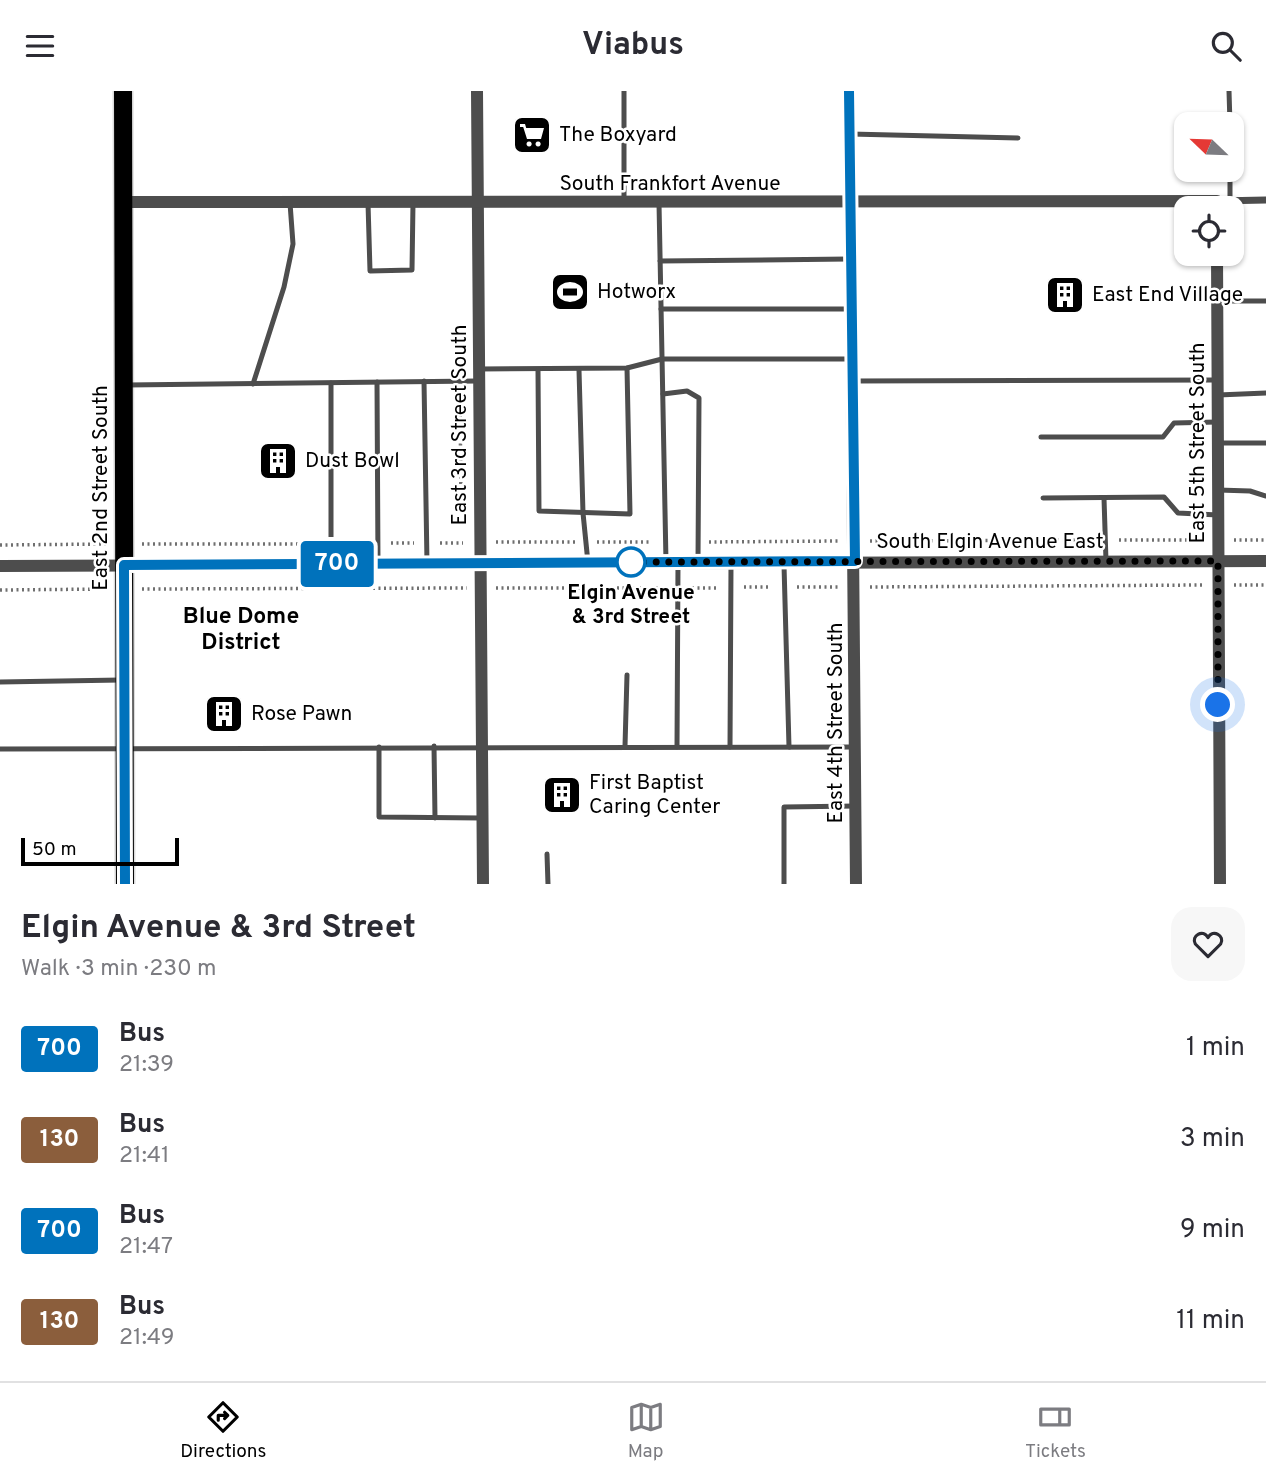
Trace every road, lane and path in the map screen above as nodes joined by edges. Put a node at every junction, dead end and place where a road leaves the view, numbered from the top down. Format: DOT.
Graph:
graph roads {
  1 [pos="122,91"];
  2 [pos="477,91"];
  3 [pos="624,91"];
  4 [pos="849,91"];
  5 [pos="1229,91"];
  6 [pos="1230,112"];
  7 [pos="850,134"];
  8 [pos="1018,138"];
  9 [pos="1266,200"];
  10 [pos="123,202"];
  11 [pos="851,202"];
  12 [pos="1244,202"];
  13 [pos="290,203"];
  14 [pos="368,203"];
  15 [pos="413,203"];
  16 [pos="624,203"];
  17 [pos="659,203"];
  18 [pos="1174,203"];
  19 [pos="478,204"];
  20 [pos="852,258"];
  21 [pos="660,261"];
  22 [pos="1217,266"];
  23 [pos="1217,301"];
  24 [pos="1266,301"];
  25 [pos="661,309"];
  26 [pos="853,309"];
  27 [pos="662,359"];
  28 [pos="853,359"];
  29 [pos="627,368"];
  30 [pos="538,370"];
  31 [pos="579,370"];
  32 [pos="479,375"];
  33 [pos="1217,380"];
  34 [pos="425,381"];
  35 [pos="854,381"];
  36 [pos="377,382"];
  37 [pos="331,383"];
  38 [pos="253,384"];
  39 [pos="123,385"];
  40 [pos="1266,393"];
  41 [pos="663,394"];
  42 [pos="1218,395"];
  43 [pos="1218,422"];
  44 [pos="1041,437"];
  45 [pos="1218,443"];
  46 [pos="1266,443"];
  47 [pos="1218,490"];
  48 [pos="1266,496"];
  49 [pos="1043,498"];
  50 [pos="1104,498"];
  51 [pos="583,513"];
  52 [pos="1218,515"];
  53 [pos="1106,540"];
  54 [pos="1218,540"];
  55 [pos="1266,540"];
  56 [pos="855,541"];
  57 [pos="379,543"];
  58 [pos="427,543"];
  59 [pos="480,543"];
  60 [pos="124,544"];
  61 [pos="331,544"];
  62 [pos="0,545"];
  63 [pos="855,561"];
  64 [pos="1106,561"];
  65 [pos="1218,561"];
  66 [pos="1266,561"];
  67 [pos="672,562"];
  68 [pos="698,562"];
  69 [pos="731,562"];
  70 [pos="784,562"];
  71 [pos="427,563"];
  72 [pos="480,563"];
  73 [pos="588,563"];
  74 [pos="331,564"];
  75 [pos="379,564"];
  76 [pos="124,565"];
  77 [pos="0,566"];
  78 [pos="1218,585"];
  79 [pos="1266,585"];
  80 [pos="855,587"];
  81 [pos="481,588"];
  82 [pos="124,589"];
  83 [pos="0,590"];
  84 [pos="627,675"];
  85 [pos="124,680"];
  86 [pos="0,681"];
  87 [pos="434,746"];
  88 [pos="482,746"];
  89 [pos="625,746"];
  90 [pos="379,747"];
  91 [pos="677,747"];
  92 [pos="730,747"];
  93 [pos="789,747"];
  94 [pos="856,747"];
  95 [pos="0,749"];
  96 [pos="124,749"];
  97 [pos="856,806"];
  98 [pos="435,818"];
  99 [pos="482,818"];
  100 [pos="547,854"];
  101 [pos="125,884"];
  102 [pos="483,884"];
  103 [pos="548,884"];
  104 [pos="784,884"];
  105 [pos="856,884"];
  106 [pos="1220,884"];
  1 -- 10 [label="main road, East 2nd Street South"];
  2 -- 19 [label="street, East 3rd Street South"];
  3 -- 16 [label="lane"];
  4 -- 7 [label="street, East 4th Street South"];
  5 -- 6 [label="lane"];
  7 -- 8 [label="lane"];
  7 -- 11 [label="street, East 4th Street South"];
  9 -- 12 [label="street"];
  10 -- 13 [label="street, South Frankfort Avenue"];
  10 -- 39 [label="main road, East 2nd Street South"];
  11 -- 17 [label="street, South Frankfort Avenue"];
  11 -- 18 [label="street, South Frankfort Avenue"];
  11 -- 20 [label="street, East 4th Street South"];
  13 -- 14 [label="street, South Frankfort Avenue"];
  13 -- 38 [label="lane"];
  14 -- 15 [label="street, South Frankfort Avenue"];
  14 -- 15 [label="lane"];
  15 -- 19 [label="street, South Frankfort Avenue"];
  16 -- 17 [label="street, South Frankfort Avenue"];
  16 -- 19 [label="street, South Frankfort Avenue"];
  17 -- 21 [label="lane"];
  19 -- 32 [label="street, East 3rd Street South"];
  20 -- 21 [label="lane"];
  20 -- 26 [label="street, East 4th Street South"];
  21 -- 25 [label="lane"];
  22 -- 23 [label="street, East 5th Street South"];
  23 -- 24 [label="lane"];
  23 -- 33 [label="street, East 5th Street South"];
  25 -- 26 [label="lane"];
  25 -- 27 [label="lane"];
  26 -- 28 [label="street, East 4th Street South"];
  27 -- 28 [label="lane"];
  27 -- 29 [label="lane"];
  27 -- 41 [label="lane"];
  28 -- 35 [label="street, East 4th Street South"];
  29 -- 31 [label="lane"];
  29 -- 51 [label="lane"];
  30 -- 31 [label="lane"];
  30 -- 32 [label="lane"];
  30 -- 51 [label="lane"];
  31 -- 51 [label="lane"];
  32 -- 34 [label="lane"];
  32 -- 59 [label="street, East 3rd Street South"];
  33 -- 35 [label="lane"];
  33 -- 42 [label="street, East 5th Street South"];
  34 -- 36 [label="lane"];
  34 -- 58 [label="lane"];
  35 -- 56 [label="street, East 4th Street South"];
  36 -- 37 [label="lane"];
  36 -- 57 [label="lane"];
  37 -- 38 [label="lane"];
  37 -- 61 [label="lane"];
  38 -- 39 [label="lane"];
  39 -- 60 [label="main road, East 2nd Street South"];
  40 -- 42 [label="lane"];
  41 -- 67 [label="lane"];
  41 -- 68 [label="lane"];
  42 -- 43 [label="street, East 5th Street South"];
  43 -- 44 [label="lane"];
  43 -- 45 [label="street, East 5th Street South"];
  45 -- 46 [label="lane"];
  45 -- 47 [label="street, East 5th Street South"];
  47 -- 48 [label="lane"];
  47 -- 52 [label="street, East 5th Street South"];
  49 -- 50 [label="lane"];
  50 -- 52 [label="lane"];
  50 -- 53 [label="lane"];
  51 -- 73 [label="lane"];
  52 -- 54 [label="street, East 5th Street South"];
  53 -- 54 [label="path, South Elgin Avenue East"];
  53 -- 56 [label="path, South Elgin Avenue East"];
  53 -- 64 [label="lane"];
  54 -- 55 [label="path, South Elgin Avenue East"];
  54 -- 65 [label="street, East 5th Street South"];
  56 -- 63 [label="street, East 4th Street South"];
  57 -- 58 [label="path"];
  57 -- 61 [label="path"];
  57 -- 75 [label="lane"];
  58 -- 59 [label="path"];
  58 -- 71 [label="lane"];
  59 -- 72 [label="street, East 3rd Street South"];
  60 -- 61 [label="path"];
  60 -- 62 [label="path"];
  60 -- 76 [label="main road, East 2nd Street South"];
  61 -- 74 [label="lane"];
  63 -- 64 [label="street, South Elgin Avenue East"];
  63 -- 70 [label="street, South Elgin Avenue East"];
  63 -- 80 [label="street, East 4th Street South"];
  64 -- 65 [label="street, South Elgin Avenue East"];
  65 -- 66 [label="street, South Elgin Avenue East"];
  65 -- 78 [label="street, East 5th Street South"];
  67 -- 68 [label="street, South Elgin Avenue East"];
  67 -- 73 [label="street, South Elgin Avenue East"];
  67 -- 91 [label="lane"];
  68 -- 69 [label="street, South Elgin Avenue East"];
  69 -- 70 [label="street, South Elgin Avenue East"];
  69 -- 92 [label="lane"];
  70 -- 93 [label="lane"];
  71 -- 72 [label="street, South Elgin Avenue East"];
  71 -- 75 [label="street, South Elgin Avenue East"];
  72 -- 73 [label="street, South Elgin Avenue East"];
  72 -- 81 [label="street, East 3rd Street South"];
  74 -- 75 [label="street, South Elgin Avenue East"];
  74 -- 76 [label="street, South Elgin Avenue East"];
  76 -- 77 [label="street, South Elgin Avenue East"];
  76 -- 82 [label="main road, East 2nd Street South"];
  78 -- 79 [label="path, South Elgin Avenue East"];
  78 -- 80 [label="path, South Elgin Avenue East"];
  78 -- 106 [label="street, East 5th Street South"];
  80 -- 94 [label="street, East 4th Street South"];
  81 -- 82 [label="path"];
  81 -- 88 [label="street, East 3rd Street South"];
  82 -- 83 [label="path"];
  82 -- 85 [label="main road, East 2nd Street South"];
  84 -- 89 [label="lane"];
  85 -- 86 [label="lane"];
  85 -- 96 [label="main road, East 2nd Street South"];
  87 -- 88 [label="lane"];
  87 -- 90 [label="lane"];
  87 -- 98 [label="lane"];
  88 -- 89 [label="lane"];
  88 -- 99 [label="street, East 3rd Street South"];
  89 -- 91 [label="lane"];
  90 -- 96 [label="lane"];
  90 -- 98 [label="lane"];
  91 -- 92 [label="lane"];
  92 -- 93 [label="lane"];
  93 -- 94 [label="lane"];
  94 -- 97 [label="street, East 4th Street South"];
  95 -- 96 [label="lane"];
  96 -- 101 [label="main road, East 2nd Street South"];
  97 -- 104 [label="lane"];
  97 -- 105 [label="street, East 4th Street South"];
  98 -- 99 [label="lane"];
  99 -- 102 [label="street, East 3rd Street South"];
  100 -- 103 [label="lane"];
}
